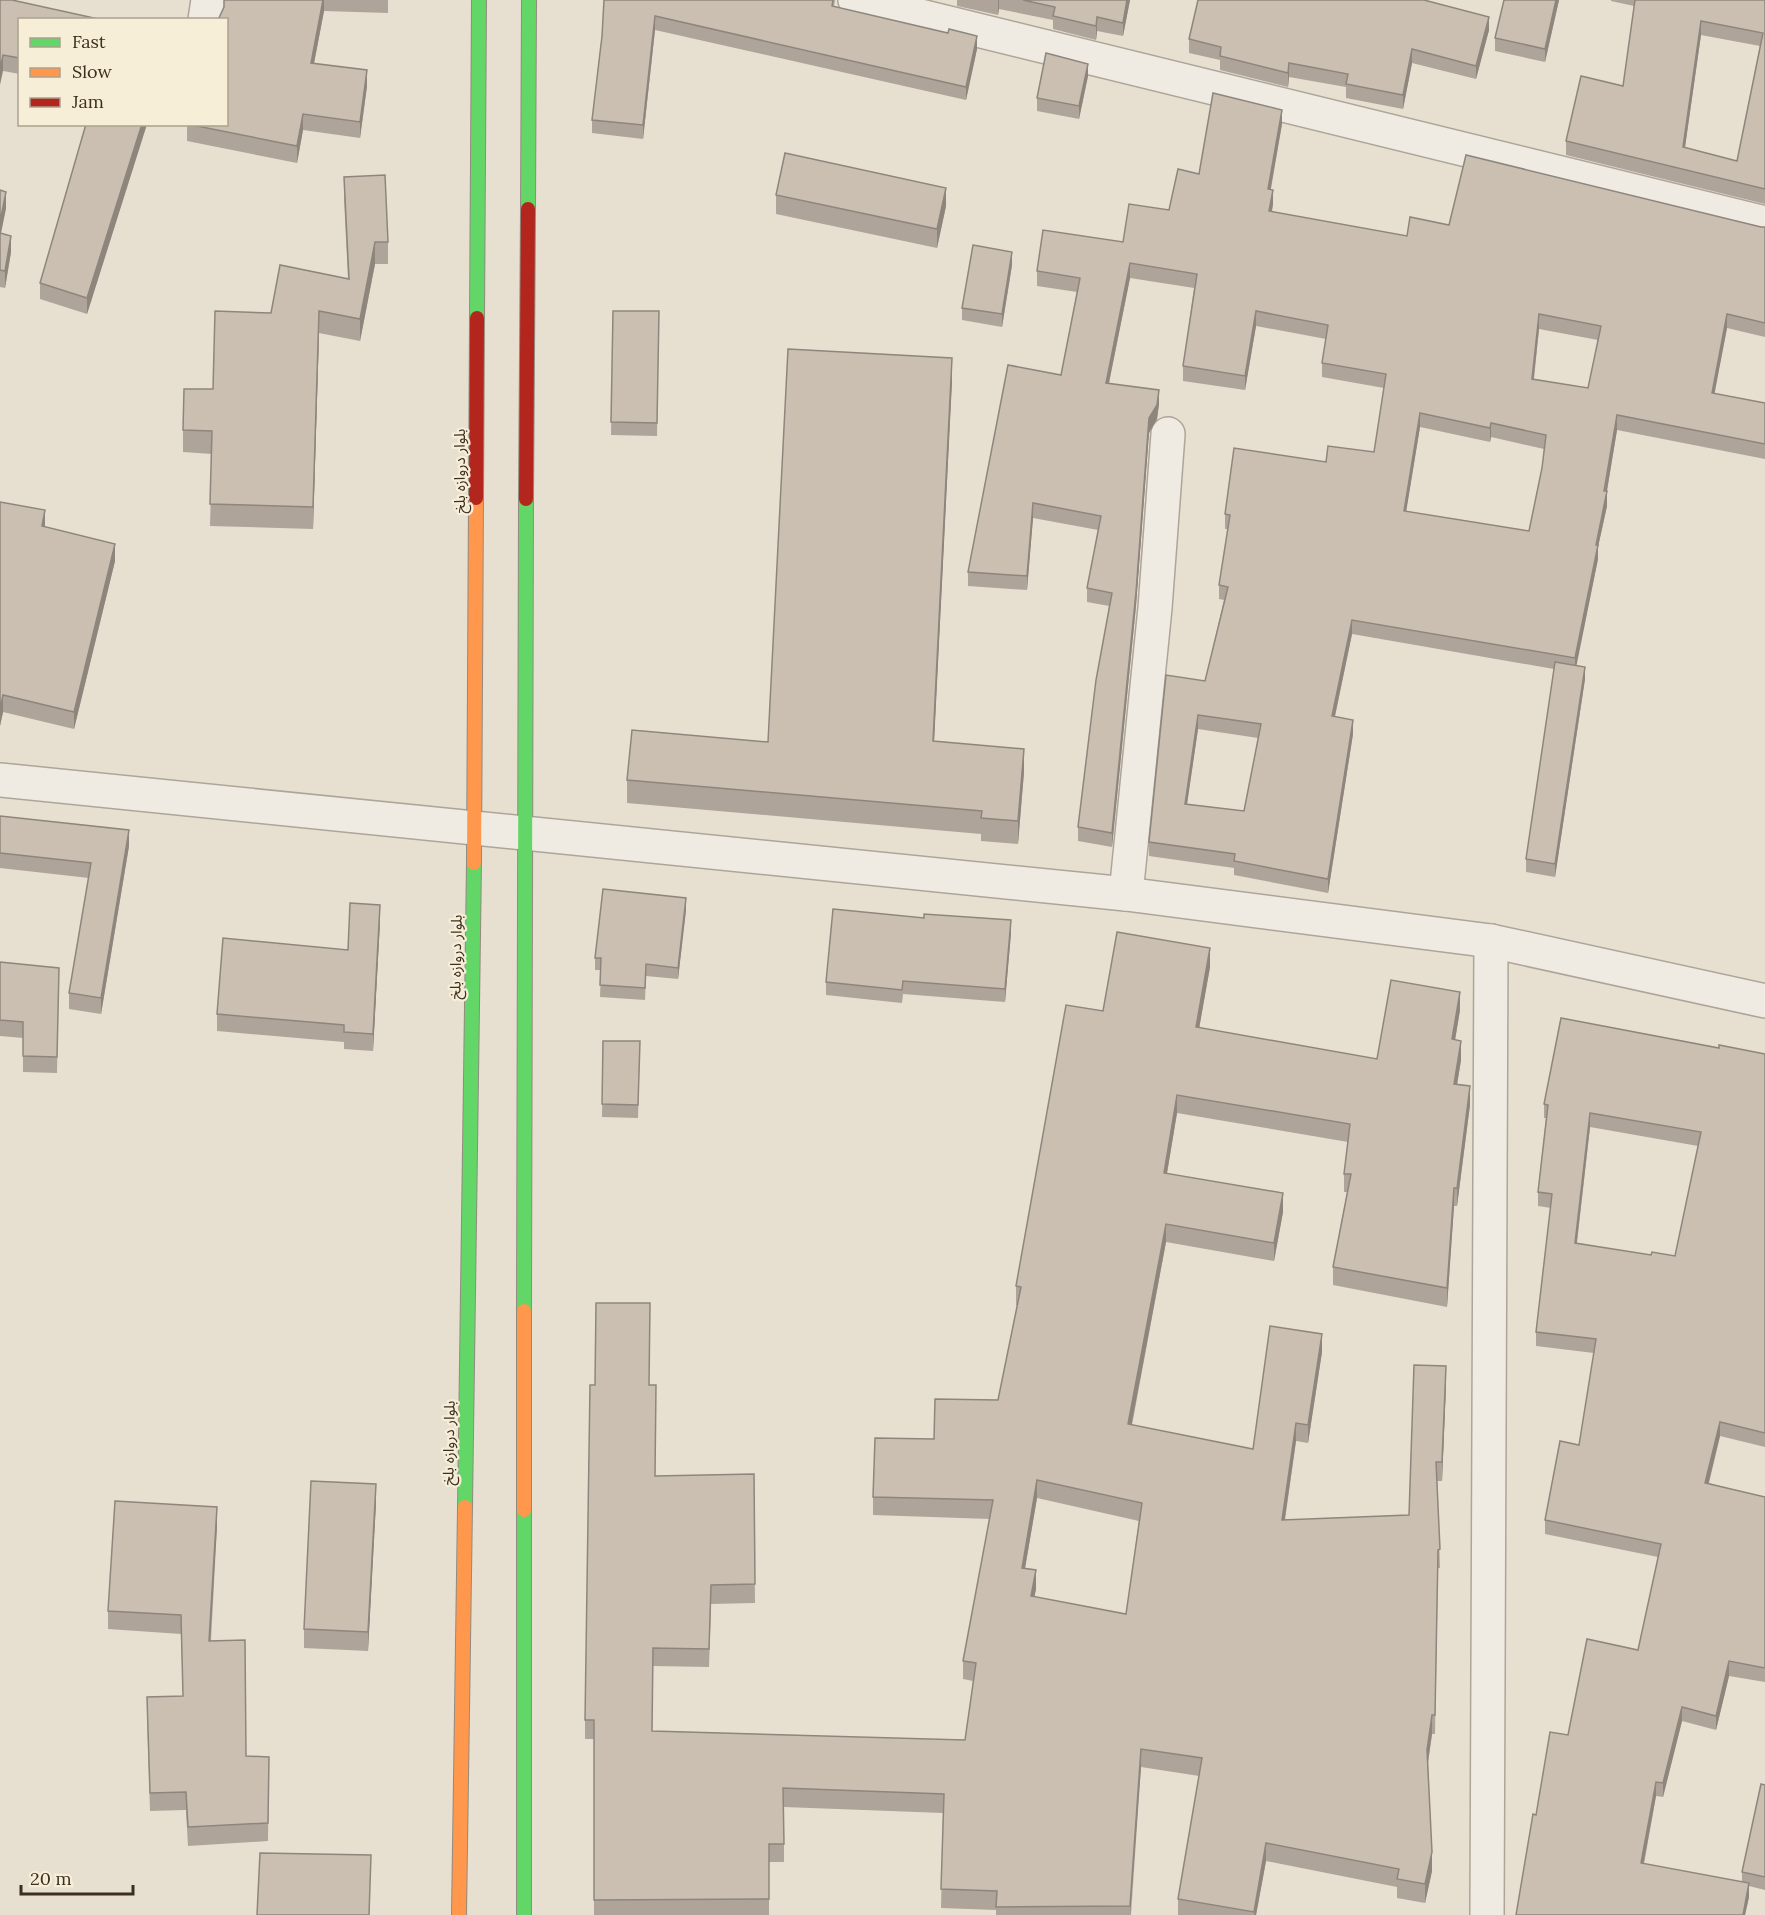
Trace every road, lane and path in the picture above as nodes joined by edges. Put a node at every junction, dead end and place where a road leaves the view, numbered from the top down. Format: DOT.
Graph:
graph roads {
  1 [pos="208,0"];
  2 [pos="479,0"];
  3 [pos="530,0"];
  4 [pos="855,0"];
  5 [pos="916,7"];
  6 [pos="204,18"];
  7 [pos="1765,223"];
  8 [pos="1168,434"];
  9 [pos="0,780"];
  10 [pos="474,828"];
  11 [pos="524,833"];
  12 [pos="1126,894"];
  13 [pos="1491,941"];
  14 [pos="1765,1001"];
  15 [pos="459,1915"];
  16 [pos="524,1915"];
  17 [pos="1487,1915"];
  1 -- 6 [label="street"];
  2 -- 10 [label="main road, بلوار دروازه بلخ"];
  3 -- 11 [label="main road"];
  4 -- 5 [label="street"];
  5 -- 7 [label="street"];
  8 -- 12 [label="street"];
  9 -- 10 [label="street"];
  10 -- 11 [label="street"];
  10 -- 15 [label="main road, بلوار دروازه بلخ"];
  11 -- 12 [label="street"];
  11 -- 16 [label="main road"];
  12 -- 13 [label="street"];
  13 -- 14 [label="street"];
  13 -- 17 [label="street"];
}
